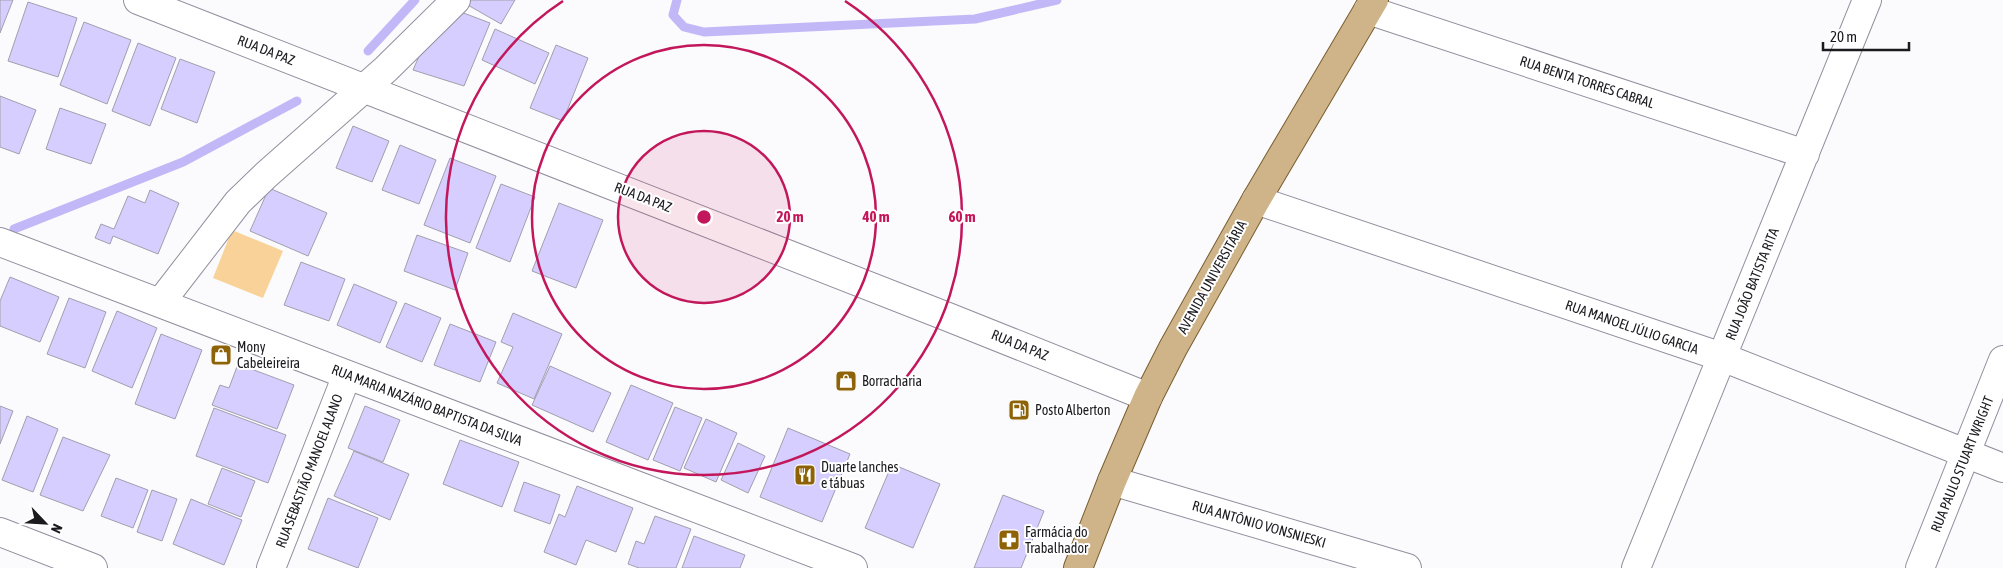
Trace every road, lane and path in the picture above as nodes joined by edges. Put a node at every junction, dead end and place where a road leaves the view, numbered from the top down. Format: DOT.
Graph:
graph roads {
  1 [pos="138,0"];
  2 [pos="456,0"];
  3 [pos="1867,0"];
  4 [pos="1371,5"];
  5 [pos="172,6"];
  6 [pos="365,88"];
  7 [pos="1805,154"];
  8 [pos="1256,200"];
  9 [pos="0,242"];
  10 [pos="160,303"];
  11 [pos="1722,358"];
  12 [pos="2003,360"];
  13 [pos="347,375"];
  14 [pos="1148,397"];
  15 [pos="1966,453"];
  16 [pos="2003,468"];
  17 [pos="1112,481"];
  18 [pos="0,532"];
  19 [pos="94,568"];
  20 [pos="271,568"];
  21 [pos="853,568"];
  22 [pos="1078,568"];
  23 [pos="1407,568"];
  24 [pos="1636,568"];
  25 [pos="1920,568"];
  1 -- 5 [label="street, RUA DA PAZ"];
  2 -- 6 [label="street"];
  3 -- 7 [label="street, RUA JOÃO BATISTA RITA"];
  4 -- 7 [label="street, RUA BENTA TORRES CABRAL"];
  4 -- 8 [label="main road, AVENIDA UNIVERSITÁRIA"];
  5 -- 6 [label="street, RUA DA PAZ"];
  6 -- 10 [label="street"];
  6 -- 14 [label="street, RUA DA PAZ"];
  7 -- 11 [label="street, RUA JOÃO BATISTA RITA"];
  8 -- 11 [label="street, RUA MANOEL JÚLIO GARCIA"];
  8 -- 14 [label="main road, AVENIDA UNIVERSITÁRIA"];
  9 -- 10 [label="street, RUA MARIA NAZÁRIO BAPTISTA DA SILVA"];
  10 -- 13 [label="street, RUA MARIA NAZÁRIO BAPTISTA DA SILVA"];
  11 -- 15 [label="street, RUA MANOEL JÚLIO GARCIA"];
  11 -- 24 [label="street, RUA JOÃO BATISTA RITA"];
  12 -- 15 [label="street, RUA PAULO STUART WRIGHT"];
  13 -- 20 [label="street, RUA SEBASTIÃO MANOEL ALANO"];
  13 -- 21 [label="street, RUA MARIA NAZÁRIO BAPTISTA DA SILVA"];
  14 -- 17 [label="main road, AVENIDA UNIVERSITÁRIA"];
  15 -- 16 [label="street, RUA MANOEL JÚLIO GARCIA"];
  15 -- 25 [label="street, RUA PAULO STUART WRIGHT"];
  17 -- 22 [label="main road, AVENIDA UNIVERSITÁRIA"];
  17 -- 23 [label="street, RUA ANTÔNIO VONSNIESKI"];
  18 -- 19 [label="street"];
}
